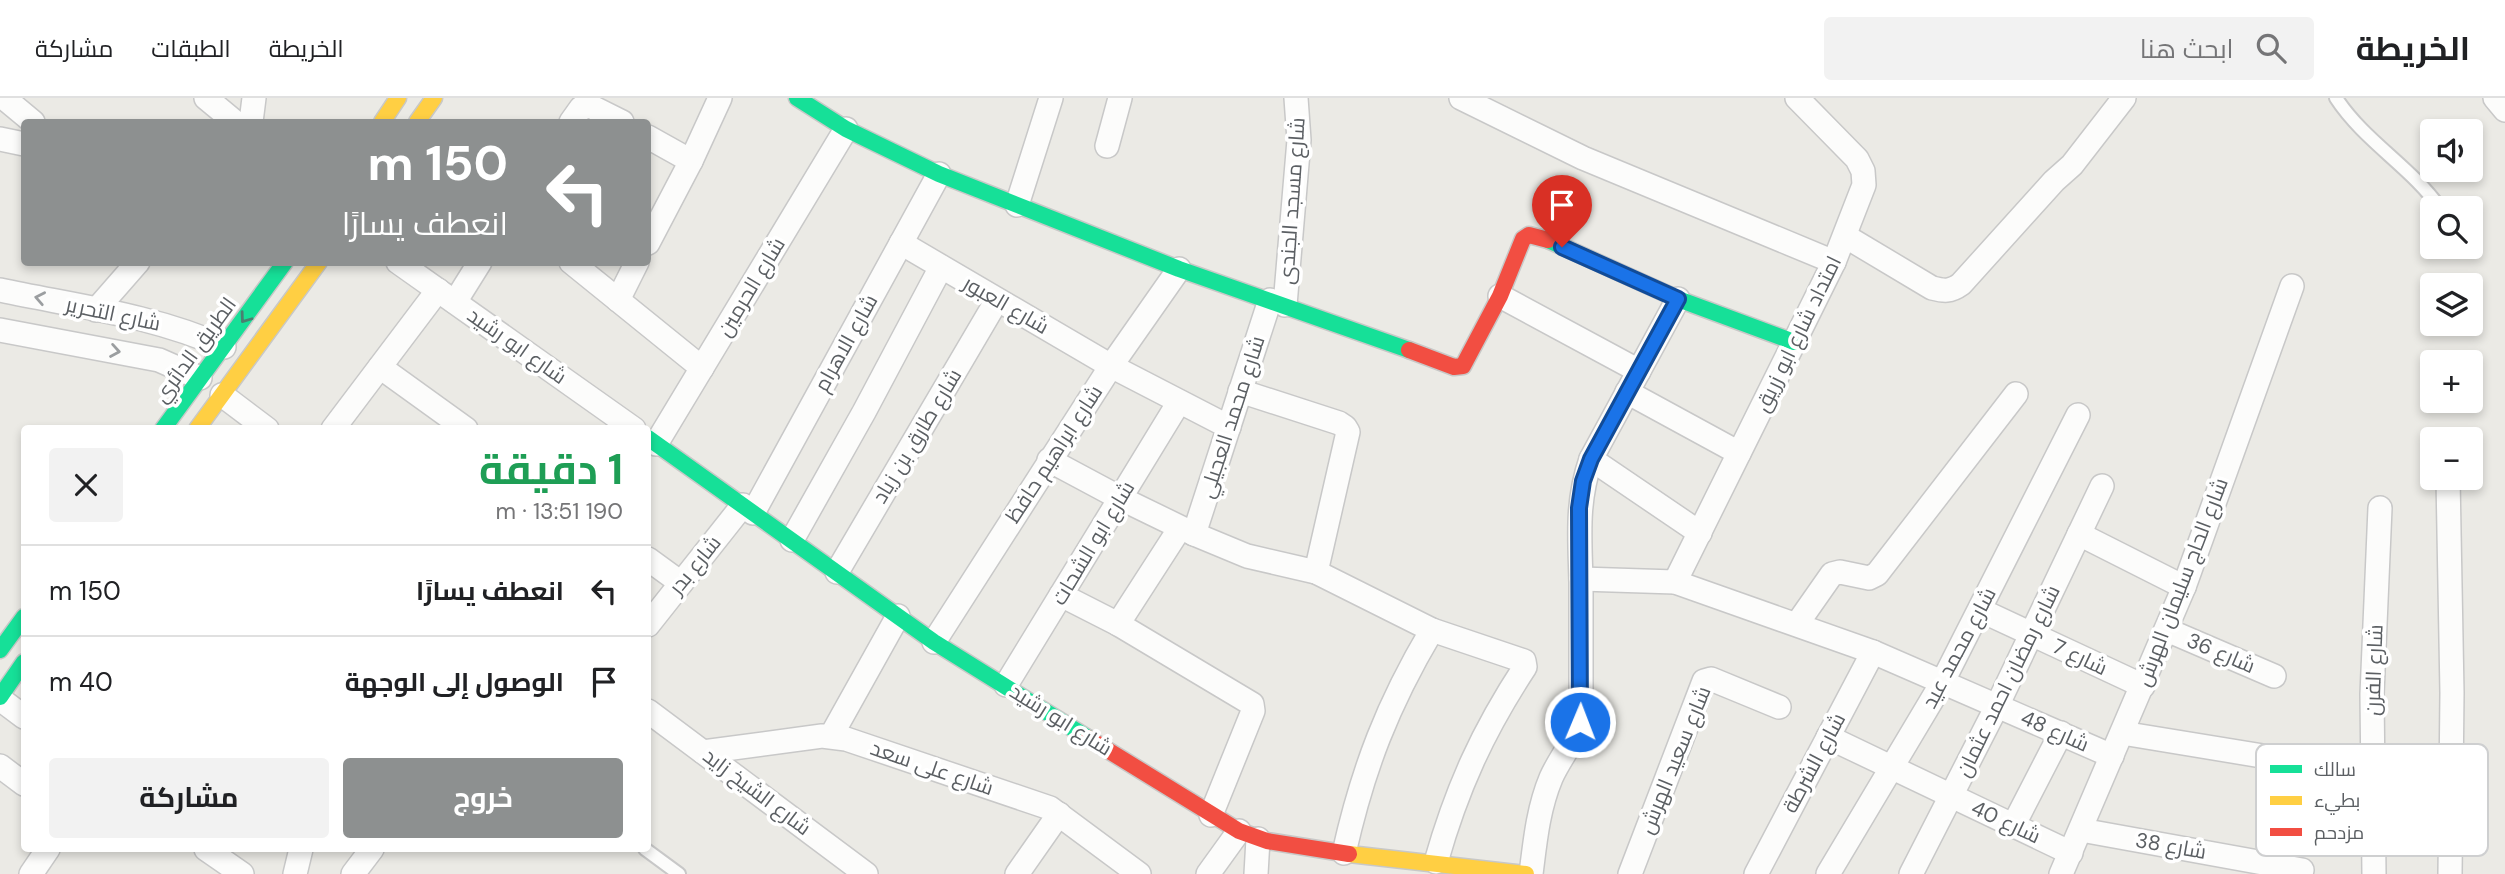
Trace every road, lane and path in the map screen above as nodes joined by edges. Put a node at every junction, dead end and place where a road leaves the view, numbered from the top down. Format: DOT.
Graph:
graph roads {
  1 [pos="4,98"];
  2 [pos="206,98"];
  3 [pos="254,98"];
  4 [pos="398,98"];
  5 [pos="434,98"];
  6 [pos="720,98"];
  7 [pos="797,98"];
  8 [pos="1051,98"];
  9 [pos="1120,98"];
  10 [pos="1296,98"];
  11 [pos="1461,98"];
  12 [pos="1797,98"];
  13 [pos="2124,98"];
  14 [pos="2336,98"];
  15 [pos="2495,98"];
  16 [pos="2505,110"];
  17 [pos="574,117"];
  18 [pos="29,119"];
  19 [pos="231,119"];
  20 [pos="251,119"];
  21 [pos="384,119"];
  22 [pos="420,119"];
  23 [pos="616,119"];
  24 [pos="846,129"];
  25 [pos="0,139"];
  26 [pos="651,139"];
  27 [pos="21,143"];
  28 [pos="1107,146"];
  29 [pos="691,161"];
  30 [pos="939,174"];
  31 [pos="2431,196"];
  32 [pos="1017,205"];
  33 [pos="1845,236"];
  34 [pos="651,237"];
  35 [pos="901,243"];
  36 [pos="1834,262"];
  37 [pos="134,266"];
  38 [pos="282,266"];
  39 [pos="316,266"];
  40 [pos="404,266"];
  41 [pos="476,266"];
  42 [pos="576,266"];
  43 [pos="636,266"];
  44 [pos="941,267"];
  45 [pos="1179,269"];
  46 [pos="2292,286"];
  47 [pos="0,290"];
  48 [pos="446,296"];
  49 [pos="1500,296"];
  50 [pos="1678,299"];
  51 [pos="618,300"];
  52 [pos="998,300"];
  53 [pos="1278,302"];
  54 [pos="96,310"];
  55 [pos="0,330"];
  56 [pos="1794,342"];
  57 [pos="224,347"];
  58 [pos="1111,366"];
  59 [pos="380,367"];
  60 [pos="702,368"];
  61 [pos="1639,371"];
  62 [pos="200,378"];
  63 [pos="1240,391"];
  64 [pos="1628,392"];
  65 [pos="2016,394"];
  66 [pos="222,395"];
  67 [pos="1179,402"];
  68 [pos="2078,415"];
  69 [pos="166,425"];
  70 [pos="200,425"];
  71 [pos="262,425"];
  72 [pos="336,425"];
  73 [pos="460,425"];
  74 [pos="628,425"];
  75 [pos="1229,427"];
  76 [pos="652,441"];
  77 [pos="1739,453"];
  78 [pos="1591,459"];
  79 [pos="1049,460"];
  80 [pos="2102,486"];
  81 [pos="2448,490"];
  82 [pos="1120,498"];
  83 [pos="2380,508"];
  84 [pos="748,509"];
  85 [pos="1187,531"];
  86 [pos="1700,533"];
  87 [pos="2079,534"];
  88 [pos="792,540"];
  89 [pos="651,561"];
  90 [pos="837,572"];
  91 [pos="1316,572"];
  92 [pos="1581,579"];
  93 [pos="1675,582"];
  94 [pos="681,583"];
  95 [pos="2184,587"];
  96 [pos="1061,595"];
  97 [pos="1980,610"];
  98 [pos="898,616"];
  99 [pos="21,621"];
  100 [pos="651,621"];
  101 [pos="1118,624"];
  102 [pos="1797,624"];
  103 [pos="2167,629"];
  104 [pos="1432,630"];
  105 [pos="2031,634"];
  106 [pos="934,642"];
  107 [pos="1,648"];
  108 [pos="1873,652"];
  109 [pos="21,666"];
  110 [pos="2274,676"];
  111 [pos="1942,683"];
  112 [pos="1006,685"];
  113 [pos="2143,685"];
  114 [pos="0,698"];
  115 [pos="1779,706"];
  116 [pos="1997,706"];
  117 [pos="651,713"];
  118 [pos="21,715"];
  119 [pos="2060,733"];
  120 [pos="2122,733"];
  121 [pos="831,736"];
  122 [pos="1828,737"];
  123 [pos="2373,744"];
  124 [pos="2451,744"];
  125 [pos="704,752"];
  126 [pos="2256,755"];
  127 [pos="2112,756"];
  128 [pos="0,766"];
  129 [pos="1892,768"];
  130 [pos="21,782"];
  131 [pos="1951,796"];
  132 [pos="1059,814"];
  133 [pos="1211,815"];
  134 [pos="2013,826"];
  135 [pos="2081,830"];
  136 [pos="1249,835"];
  137 [pos="46,852"];
  138 [pos="210,852"];
  139 [pos="300,852"];
  140 [pos="370,852"];
  141 [pos="649,852"];
  142 [pos="1344,853"];
  143 [pos="2071,853"];
  144 [pos="2374,856"];
  145 [pos="2450,856"];
  146 [pos="1436,862"];
  147 [pos="1400,866"];
  148 [pos="2302,870"];
  149 [pos="1129,871"];
  150 [pos="1518,873"];
  151 [pos="32,874"];
  152 [pos="242,874"];
  153 [pos="295,874"];
  154 [pos="353,874"];
  155 [pos="679,874"];
  156 [pos="866,874"];
  157 [pos="1017,874"];
  158 [pos="1208,874"];
  159 [pos="1256,874"];
  160 [pos="1630,874"];
  161 [pos="1756,874"];
  162 [pos="1828,874"];
  163 [pos="1911,874"];
  164 [pos="2061,874"];
  165 [pos="2374,874"];
  166 [pos="2450,874"];
  1 -- 18 [label="street"];
  2 -- 19 [label="street"];
  3 -- 20 [label="street"];
  4 -- 21 [label="street"];
  5 -- 22 [label="street"];
  6 -- 29 [label="street"];
  7 -- 24 [label="street"];
  8 -- 32 [label="street"];
  9 -- 28 [label="street"];
  10 -- 53 [label="street, شارع مسجد الجندى"];
  11 -- 36 [label="street"];
  12 -- 33 [label="street, امتداد شارع ابو زريق"];
  13 -- 33 [label="street"];
  14 -- 31 [label="lane"];
  15 -- 16 [label="street"];
  17 -- 23 [label="street"];
  24 -- 30 [label="street"];
  24 -- 60 [label="street, شارع الحرمين"];
  25 -- 27 [label="street"];
  26 -- 29 [label="street"];
  29 -- 34 [label="street"];
  30 -- 32 [label="street"];
  30 -- 35 [label="street, شارع الاهرام"];
  32 -- 45 [label="street"];
  33 -- 36 [label="street, امتداد شارع ابو زريق"];
  35 -- 44 [label="street, شارع العبور"];
  35 -- 84 [label="street, شارع الاهرام"];
  36 -- 56 [label="street, امتداد شارع ابو زريق"];
  37 -- 54 [label="street"];
  38 -- 57 [label="street, الطريق الدائري, one-way"];
  39 -- 66 [label="street"];
  40 -- 48 [label="street, شارع ابو رشيد"];
  41 -- 48 [label="street"];
  42 -- 51 [label="street"];
  43 -- 51 [label="street"];
  44 -- 52 [label="street, شارع العبور"];
  44 -- 88 [label="street"];
  45 -- 53 [label="street"];
  45 -- 58 [label="street, شارع ابراهيم حافظ"];
  46 -- 95 [label="street, شارع الحاج سليمان الهرش"];
  54 -- 47 [label="street, شارع التحرير, one-way"];
  48 -- 59 [label="street"];
  48 -- 74 [label="street, شارع ابو رشيد"];
  49 -- 50 [label="street"];
  49 -- 53 [label="street"];
  49 -- 61 [label="street"];
  50 -- 56 [label="street"];
  50 -- 61 [label="street"];
  51 -- 60 [label="street"];
  52 -- 58 [label="street, شارع العبور"];
  52 -- 90 [label="street, شارع طارق بن زياد"];
  53 -- 63 [label="street, شارع محمد العجيلي"];
  54 -- 57 [label="street, شارع التحرير"];
  55 -- 62 [label="street, شارع التحرير, one-way"];
  56 -- 77 [label="street, امتداد شارع ابو زريق"];
  57 -- 62 [label="street, الطريق الدائري"];
  58 -- 67 [label="street, شارع العبور"];
  58 -- 79 [label="street, شارع ابراهيم حافظ"];
  59 -- 72 [label="street"];
  59 -- 73 [label="street"];
  60 -- 76 [label="street, شارع الحرمين"];
  61 -- 64 [label="street"];
  62 -- 69 [label="street, الطريق الدائري"];
  63 -- 75 [label="street, شارع محمد العجيلي"];
  63 -- 91 [label="street"];
  64 -- 77 [label="street"];
  64 -- 78 [label="street"];
  65 -- 102 [label="street"];
  66 -- 70 [label="street"];
  66 -- 71 [label="street"];
  67 -- 75 [label="street, شارع العبور"];
  67 -- 82 [label="street, شارع ابو الشحات"];
  68 -- 97 [label="street, شارع محمد عيد"];
  75 -- 85 [label="street, شارع محمد العجيلي"];
  76 -- 84 [label="street, شارع ابو رشيد"];
  77 -- 86 [label="street, امتداد شارع ابو زريق"];
  78 -- 86 [label="street"];
  78 -- 92 [label="street"];
  79 -- 82 [label="street"];
  79 -- 106 [label="street, شارع ابراهيم حافظ"];
  80 -- 87 [label="street, شارع رمضان احمد عثمان"];
  81 -- 124 [label="street"];
  82 -- 85 [label="street"];
  82 -- 96 [label="street, شارع ابو الشحات"];
  83 -- 123 [label="street, شارع الفرن"];
  84 -- 88 [label="street, شارع ابو رشيد"];
  84 -- 94 [label="street, شارع بدر"];
  85 -- 91 [label="street"];
  85 -- 101 [label="street, شارع محمد العجيلي"];
  86 -- 93 [label="street, امتداد شارع ابو زريق"];
  87 -- 95 [label="street"];
  87 -- 105 [label="street, شارع رمضان احمد عثمان"];
  88 -- 90 [label="street, شارع ابو رشيد"];
  89 -- 94 [label="street"];
  90 -- 98 [label="street, شارع ابو رشيد"];
  91 -- 104 [label="street"];
  92 -- 93 [label="street, شارع 48"];
  92 -- 150 [label="street"];
  93 -- 102 [label="street, شارع 48"];
  94 -- 100 [label="street, شارع بدر"];
  95 -- 103 [label="street, شارع الحاج سليمان الهرش"];
  96 -- 101 [label="street"];
  96 -- 112 [label="street, شارع ابو الشحات"];
  97 -- 105 [label="street, شارع 7"];
  97 -- 111 [label="street, شارع محمد عيد"];
  98 -- 106 [label="street, شارع ابو رشيد"];
  98 -- 121 [label="street"];
  99 -- 107 [label="street"];
  101 -- 133 [label="street"];
  102 -- 108 [label="street, شارع 48"];
  103 -- 110 [label="street, شارع 36"];
  103 -- 113 [label="street, شارع الحاج سليمان الهرش"];
  104 -- 142 [label="street"];
  104 -- 146 [label="street"];
  105 -- 113 [label="street, شارع 7"];
  105 -- 116 [label="street, شارع رمضان احمد عثمان"];
  106 -- 112 [label="street, شارع ابو رشيد"];
  108 -- 111 [label="street, شارع 48"];
  108 -- 122 [label="street, شارع الشرطة"];
  109 -- 114 [label="street"];
  111 -- 116 [label="street, شارع 48"];
  111 -- 129 [label="street, شارع محمد عيد"];
  112 -- 133 [label="street, شارع ابو رشيد"];
  113 -- 120 [label="street, شارع الحاج سليمان الهرش"];
  114 -- 118 [label="street"];
  115 -- 160 [label="street, شارع سعيد الهرش"];
  116 -- 119 [label="street, شارع 48"];
  116 -- 131 [label="street, شارع رمضان احمد عثمان"];
  117 -- 125 [label="street, شارع الشيخ زايد"];
  119 -- 127 [label="street, شارع 48"];
  119 -- 134 [label="street"];
  120 -- 126 [label="street"];
  120 -- 127 [label="street, شارع الحاج سليمان الهرش"];
  121 -- 125 [label="street, شارع على سعد"];
  121 -- 132 [label="street, شارع على سعد"];
  122 -- 129 [label="street, شارع 40"];
  122 -- 161 [label="street, شارع الشرطة"];
  125 -- 156 [label="street, شارع الشيخ زايد"];
  127 -- 135 [label="street, شارع الحاج سليمان الهرش"];
  128 -- 130 [label="street"];
  129 -- 131 [label="street, شارع 40"];
  129 -- 162 [label="street, شارع محمد عيد"];
  131 -- 134 [label="street, شارع 40"];
  131 -- 163 [label="street, شارع رمضان احمد عثمان"];
  132 -- 149 [label="street, شارع على سعد"];
  132 -- 157 [label="street"];
  133 -- 136 [label="street, شارع ابو رشيد"];
  134 -- 143 [label="street, شارع 40"];
  135 -- 143 [label="street, شارع الحاج سليمان الهرش"];
  135 -- 148 [label="street, شارع 38"];
  136 -- 142 [label="street, شارع ابو رشيد"];
  136 -- 158 [label="street"];
  136 -- 159 [label="street"];
  137 -- 151 [label="street"];
  138 -- 152 [label="street"];
  139 -- 153 [label="street"];
  140 -- 154 [label="street"];
  141 -- 155 [label="lane"];
  142 -- 147 [label="street, شارع ابو رشيد"];
  143 -- 164 [label="street, شارع الحاج سليمان الهرش"];
  144 -- 165 [label="street, شارع الفرن"];
  145 -- 166 [label="street"];
  146 -- 147 [label="street, شارع ابو رشيد"];
  146 -- 150 [label="street, شارع ابو رشيد"];
}
